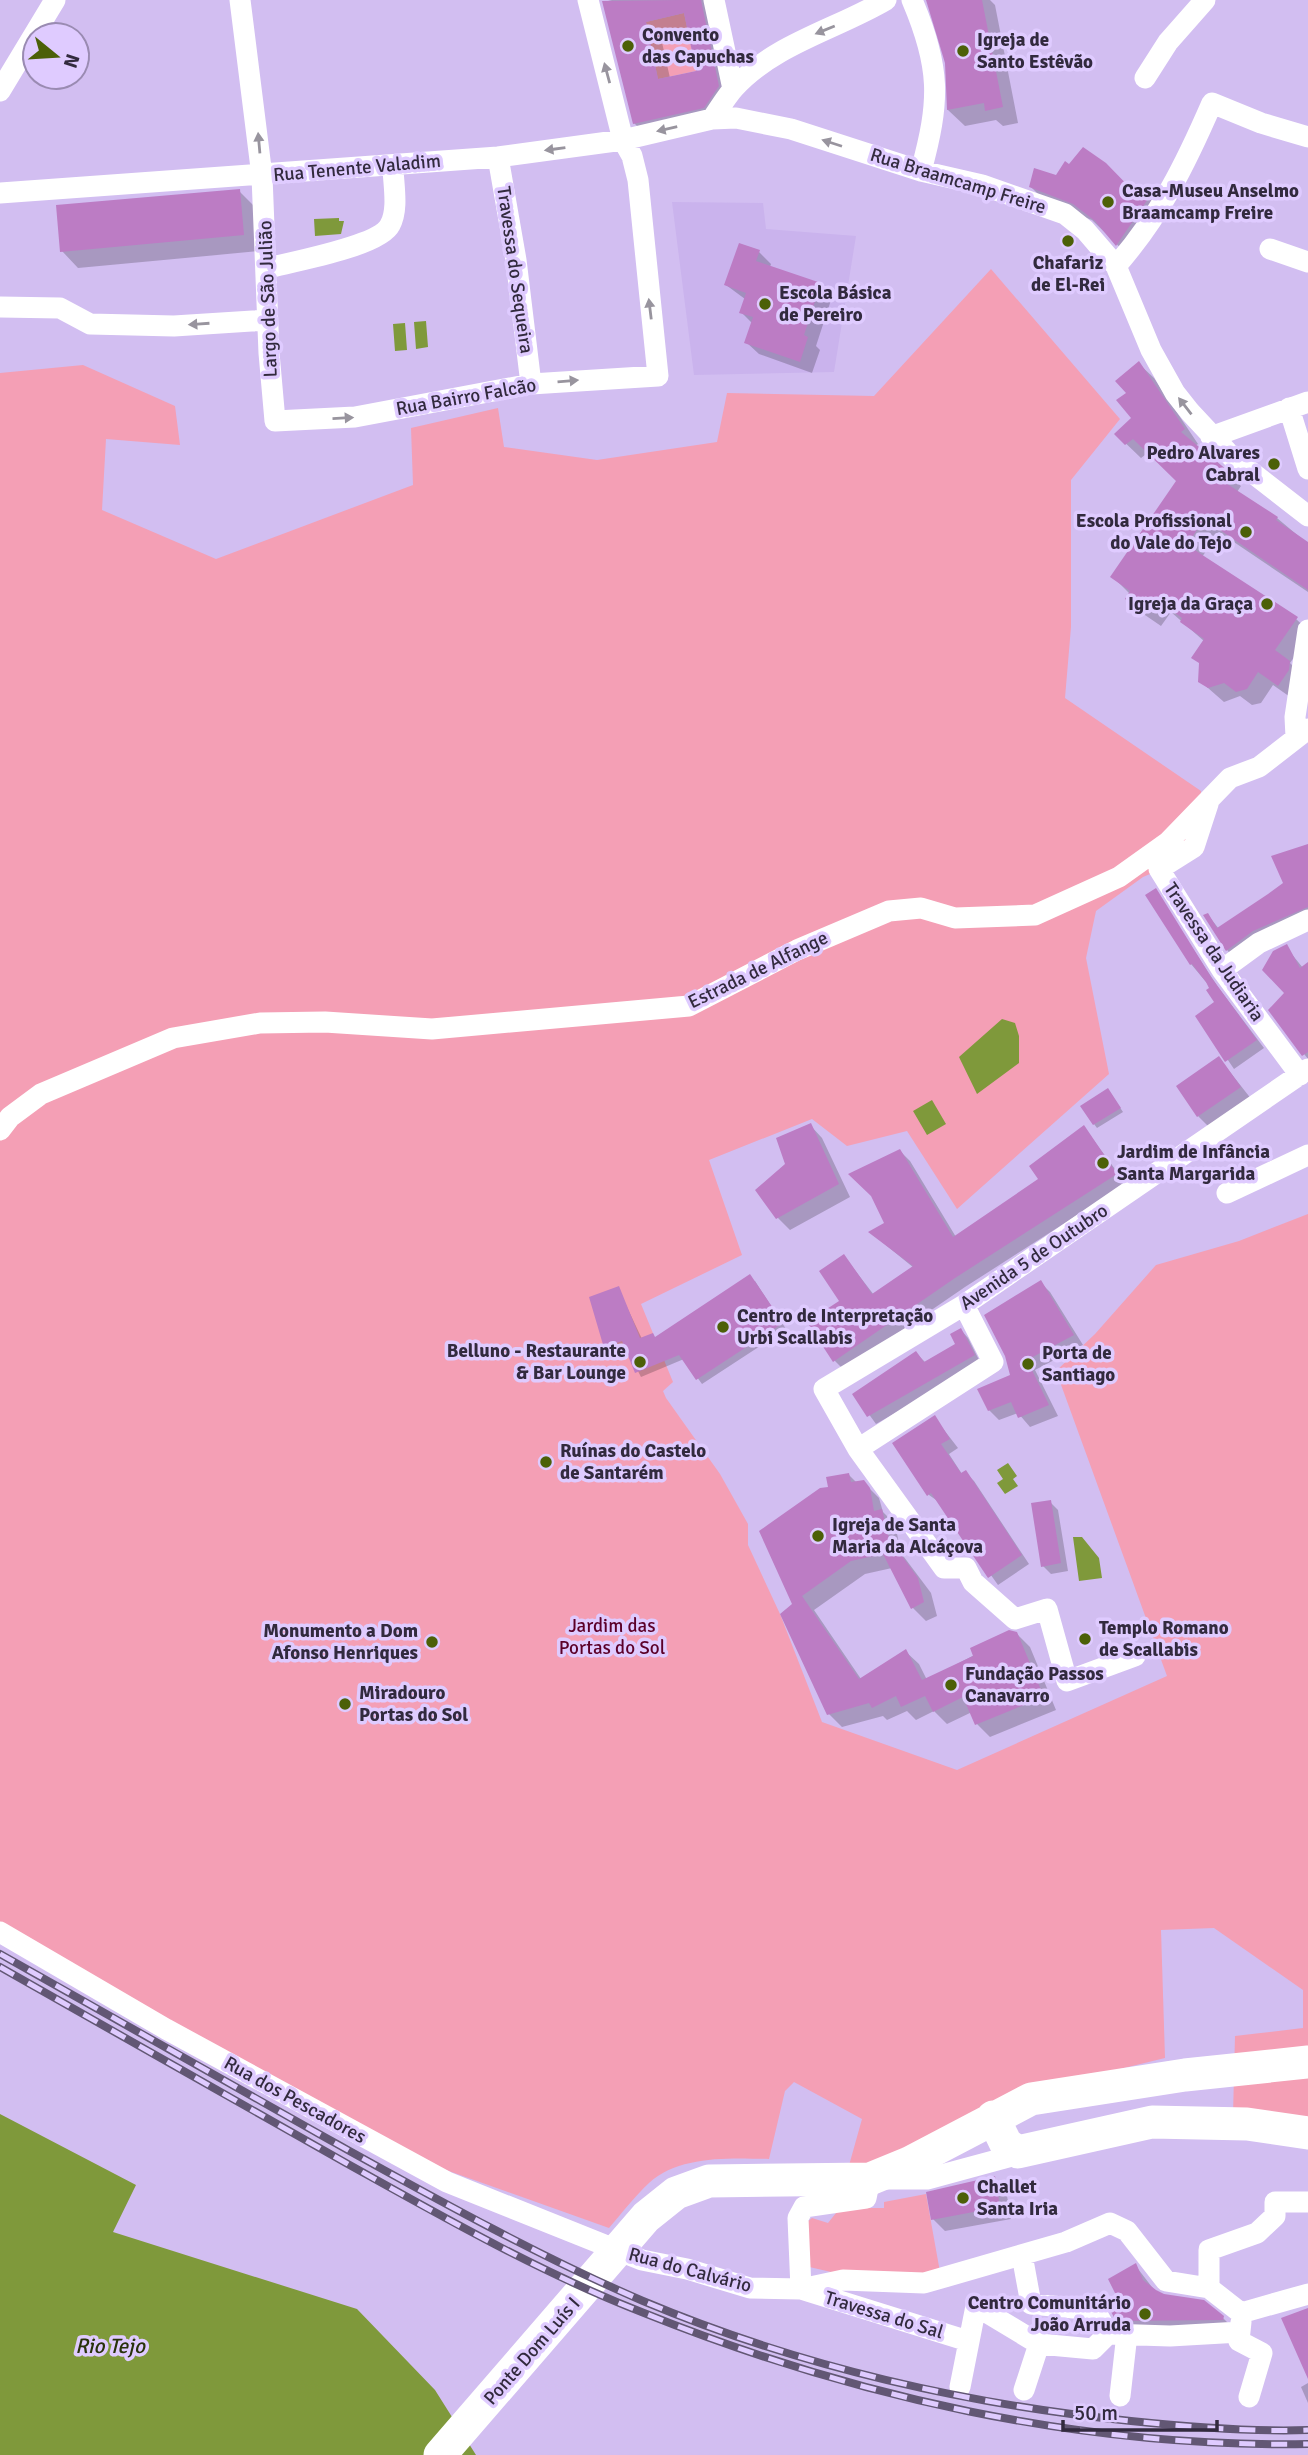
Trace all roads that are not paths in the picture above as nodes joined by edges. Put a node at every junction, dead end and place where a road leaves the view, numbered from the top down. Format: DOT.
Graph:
graph roads {
  1 [pos="55,0"];
  2 [pos="240,0"];
  3 [pos="589,0"];
  4 [pos="713,0"];
  5 [pos="886,0"];
  6 [pos="912,0"];
  7 [pos="1205,0"];
  8 [pos="3,77"];
  9 [pos="1145,78"];
  10 [pos="733,89"];
  11 [pos="712,119"];
  12 [pos="1308,137"];
  13 [pos="623,140"];
  14 [pos="498,157"];
  15 [pos="393,166"];
  16 [pos="921,171"];
  17 [pos="262,176"];
  18 [pos="0,194"];
  19 [pos="1270,248"];
  20 [pos="1308,262"];
  21 [pos="1116,266"];
  22 [pos="268,268"];
  23 [pos="0,307"];
  24 [pos="267,320"];
  25 [pos="531,384"];
  26 [pos="1299,405"];
  27 [pos="275,421"];
  28 [pos="1211,437"];
  29 [pos="1308,469"];
  30 [pos="1308,516"];
  31 [pos="1308,630"];
  32 [pos="1302,733"];
  33 [pos="1210,799"];
  34 [pos="1308,920"];
  35 [pos="1222,970"];
  36 [pos="1304,1072"];
  37 [pos="0,1130"];
  38 [pos="1308,1156"];
  39 [pos="1227,1193"];
  40 [pos="964,1305"];
  41 [pos="858,1449"];
  42 [pos="1135,1656"];
  43 [pos="0,1932"];
  44 [pos="1308,2062"];
  45 [pos="993,2117"];
  46 [pos="1308,2133"];
  47 [pos="1027,2152"];
  48 [pos="870,2179"];
  49 [pos="1308,2202"];
  50 [pos="612,2245"];
  51 [pos="1022,2255"];
  52 [pos="1209,2288"];
  53 [pos="800,2289"];
  54 [pos="1308,2294"];
  55 [pos="1241,2323"];
  56 [pos="1117,2334"];
  57 [pos="968,2341"];
  58 [pos="1039,2344"];
  59 [pos="960,2387"];
  60 [pos="1024,2390"];
  61 [pos="1119,2396"];
  62 [pos="1249,2397"];
  63 [pos="440,2455"];
  1 -- 8 [label="street"];
  17 -- 2 [label="street, Largo de São Julião, one-way"];
  13 -- 3 [label="street, one-way"];
  4 -- 10 [label="street"];
  5 -- 10 [label="street, one-way"];
  6 -- 16 [label="street"];
  7 -- 9 [label="street"];
  10 -- 11 [label="street"];
  11 -- 13 [label="street, Rua Tenente Valadim, one-way"];
  16 -- 11 [label="street, Rua Braamcamp Freire, one-way"];
  12 -- 21 [label="street"];
  13 -- 14 [label="street, Rua Tenente Valadim, one-way"];
  25 -- 13 [label="street, Rua Bairro Falcão, one-way"];
  14 -- 15 [label="street, Rua Tenente Valadim"];
  14 -- 25 [label="street, Travessa do Sequeira"];
  15 -- 17 [label="street, Rua Tenente Valadim"];
  15 -- 22 [label="street"];
  16 -- 21 [label="street, Rua Braamcamp Freire"];
  17 -- 18 [label="street, Rua Tenente Valadim"];
  17 -- 22 [label="street, Largo de São Julião"];
  19 -- 20 [label="street"];
  28 -- 21 [label="street, Rua Braamcamp Freire, one-way"];
  22 -- 24 [label="street, Largo de São Julião"];
  24 -- 23 [label="street, one-way"];
  24 -- 27 [label="street, Largo de São Julião"];
  27 -- 25 [label="street, Rua Bairro Falcão, one-way"];
  26 -- 28 [label="street"];
  26 -- 29 [label="street"];
  28 -- 30 [label="street, Rua Braamcamp Freire"];
  31 -- 32 [label="street"];
  32 -- 33 [label="street, Estrada de Alfange"];
  33 -- 35 [label="street, Travessa da Judiaria"];
  33 -- 37 [label="street, Estrada de Alfange"];
  34 -- 35 [label="street"];
  35 -- 36 [label="street, Travessa da Judiaria"];
  36 -- 40 [label="street, Avenida 5 de Outubro"];
  38 -- 39 [label="street"];
  40 -- 41 [label="street"];
  40 -- 41 [label="street, Avenida 5 de Outubro"];
  41 -- 42 [label="street"];
  43 -- 50 [label="street, Rua dos Pescadores"];
  44 -- 45 [label="main road"];
  45 -- 47 [label="main road"];
  45 -- 48 [label="main road"];
  46 -- 47 [label="main road"];
  47 -- 48 [label="street"];
  48 -- 50 [label="main road, Ponte Dom Luís I"];
  48 -- 53 [label="street"];
  49 -- 52 [label="street"];
  50 -- 53 [label="street, Rua do Calvário"];
  50 -- 63 [label="main road, Ponte Dom Luís I"];
  51 -- 52 [label="street, Rua do Calvário"];
  51 -- 53 [label="street, Rua do Calvário"];
  51 -- 56 [label="street"];
  52 -- 55 [label="street"];
  53 -- 57 [label="street, Travessa do Sal"];
  54 -- 55 [label="street"];
  55 -- 56 [label="street"];
  55 -- 62 [label="street"];
  56 -- 58 [label="street"];
  56 -- 61 [label="street"];
  57 -- 58 [label="street"];
  57 -- 59 [label="street"];
  58 -- 60 [label="street"];
}
